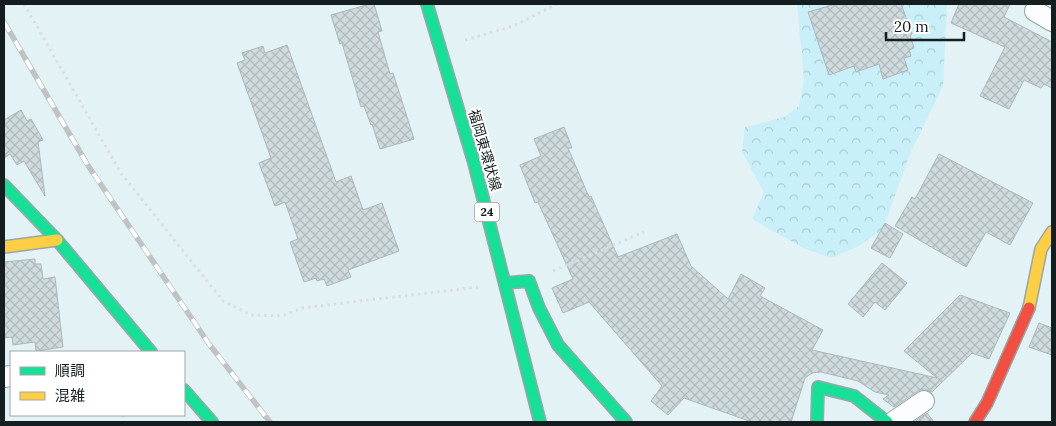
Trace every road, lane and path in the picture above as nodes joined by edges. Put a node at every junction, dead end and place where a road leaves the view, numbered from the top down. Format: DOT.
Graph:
graph roads {
  1 [pos="24,4"];
  2 [pos="427,4"];
  3 [pos="557,4"];
  4 [pos="1035,11"];
  5 [pos="1052,21"];
  6 [pos="440,48"];
  7 [pos="4,185"];
  8 [pos="644,232"];
  9 [pos="1052,232"];
  10 [pos="57,240"];
  11 [pos="4,247"];
  12 [pos="529,281"];
  13 [pos="506,283"];
  14 [pos="150,351"];
  15 [pos="185,391"];
  16 [pos="924,401"];
  17 [pos="212,422"];
  18 [pos="540,422"];
  19 [pos="626,422"];
  20 [pos="817,422"];
  21 [pos="888,422"];
  22 [pos="892,422"];
  23 [pos="975,422"];
  1 -- 13 [label="path"];
  2 -- 6 [label="street, 福岡東環状線 / 24"];
  3 -- 6 [label="path"];
  4 -- 5 [label="street"];
  6 -- 13 [label="street, 福岡東環状線 / 24"];
  7 -- 10 [label="street"];
  8 -- 12 [label="path"];
  9 -- 23 [label="street"];
  10 -- 11 [label="street"];
  10 -- 14 [label="street"];
  12 -- 13 [label="street"];
  12 -- 19 [label="street"];
  13 -- 18 [label="street, 福岡東環状線 / 24"];
  15 -- 17 [label="street"];
  16 -- 22 [label="street"];
  20 -- 21 [label="street"];
}
